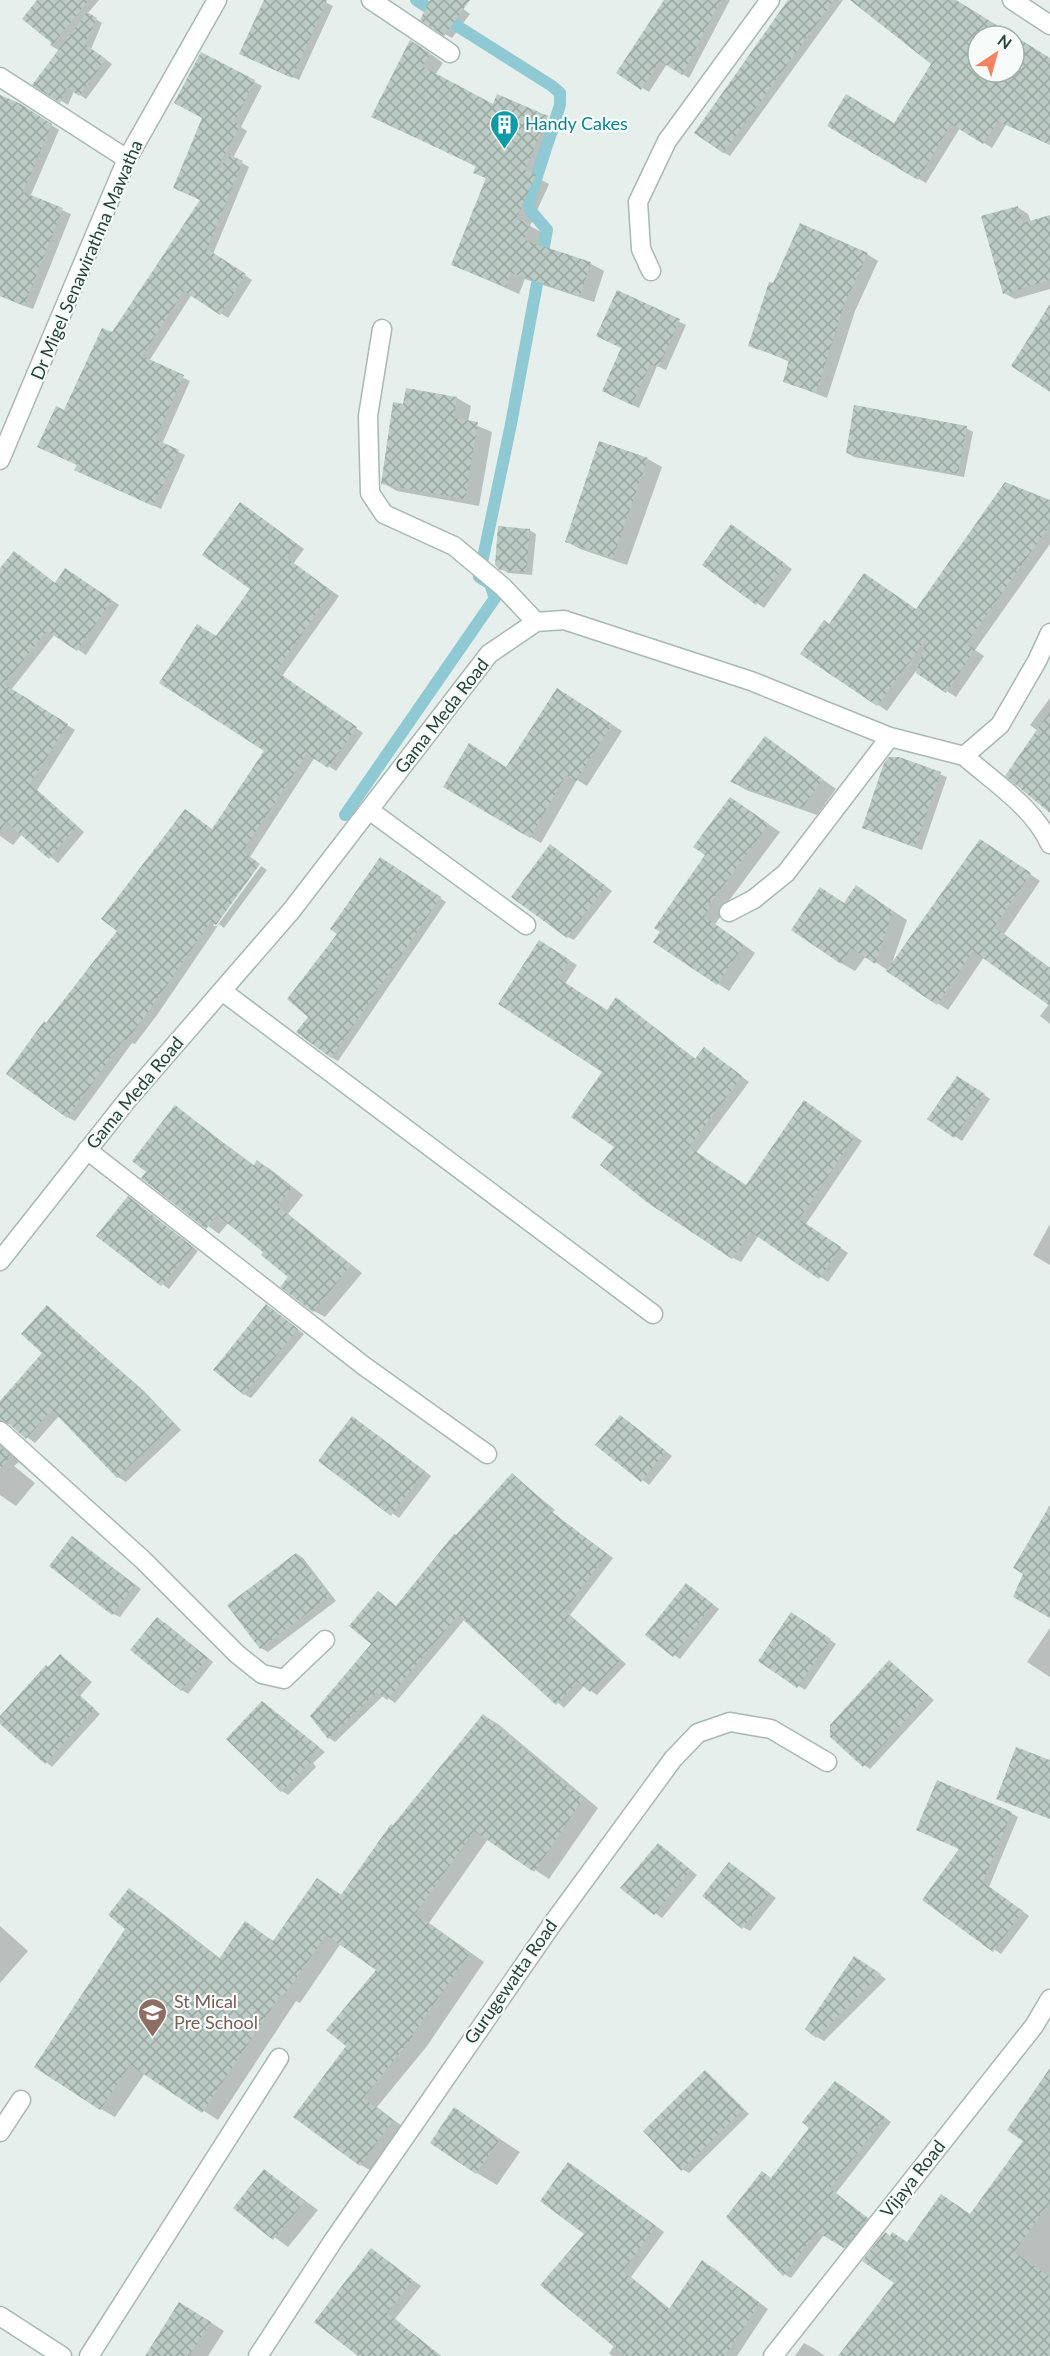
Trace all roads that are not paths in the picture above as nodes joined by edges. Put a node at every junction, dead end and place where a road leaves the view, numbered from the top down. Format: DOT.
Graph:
graph roads {
  1 [pos="217,0"];
  2 [pos="371,0"];
  3 [pos="770,0"];
  4 [pos="1012,0"];
  5 [pos="1050,25"];
  6 [pos="450,53"];
  7 [pos="0,77"];
  8 [pos="127,159"];
  9 [pos="651,271"];
  10 [pos="382,330"];
  11 [pos="0,460"];
  12 [pos="536,622"];
  13 [pos="1050,633"];
  14 [pos="890,737"];
  15 [pos="964,756"];
  16 [pos="369,810"];
  17 [pos="1050,844"];
  18 [pos="729,912"];
  19 [pos="526,925"];
  20 [pos="222,991"];
  21 [pos="87,1150"];
  22 [pos="6,1238"];
  23 [pos="0,1261"];
  24 [pos="653,1314"];
  25 [pos="0,1431"];
  26 [pos="487,1454"];
  27 [pos="325,1640"];
  28 [pos="826,1762"];
  29 [pos="1050,1999"];
  30 [pos="279,2058"];
  31 [pos="21,2100"];
  32 [pos="0,2132"];
  33 [pos="0,2316"];
  34 [pos="62,2356"];
  35 [pos="88,2356"];
  36 [pos="258,2356"];
  37 [pos="773,2356"];
  1 -- 8 [label="street, Dr Migel Senawirathna Mawatha"];
  2 -- 6 [label="street"];
  3 -- 9 [label="street"];
  4 -- 5 [label="street"];
  7 -- 8 [label="street"];
  8 -- 11 [label="street, Dr Migel Senawirathna Mawatha"];
  10 -- 12 [label="street"];
  12 -- 14 [label="street"];
  12 -- 16 [label="street, Gama Meda Road"];
  13 -- 15 [label="street"];
  14 -- 15 [label="street"];
  14 -- 18 [label="street"];
  15 -- 17 [label="street"];
  16 -- 19 [label="street"];
  16 -- 20 [label="street, Gama Meda Road"];
  20 -- 21 [label="street, Gama Meda Road"];
  20 -- 24 [label="street"];
  21 -- 22 [label="street, Gama Meda Road"];
  21 -- 26 [label="street"];
  22 -- 23 [label="street, Gama Meda Road"];
  25 -- 27 [label="street"];
  28 -- 36 [label="street, Gurugewatta Road"];
  29 -- 37 [label="street, Vijaya Road"];
  30 -- 35 [label="street"];
  31 -- 32 [label="street"];
  33 -- 34 [label="street"];
}
